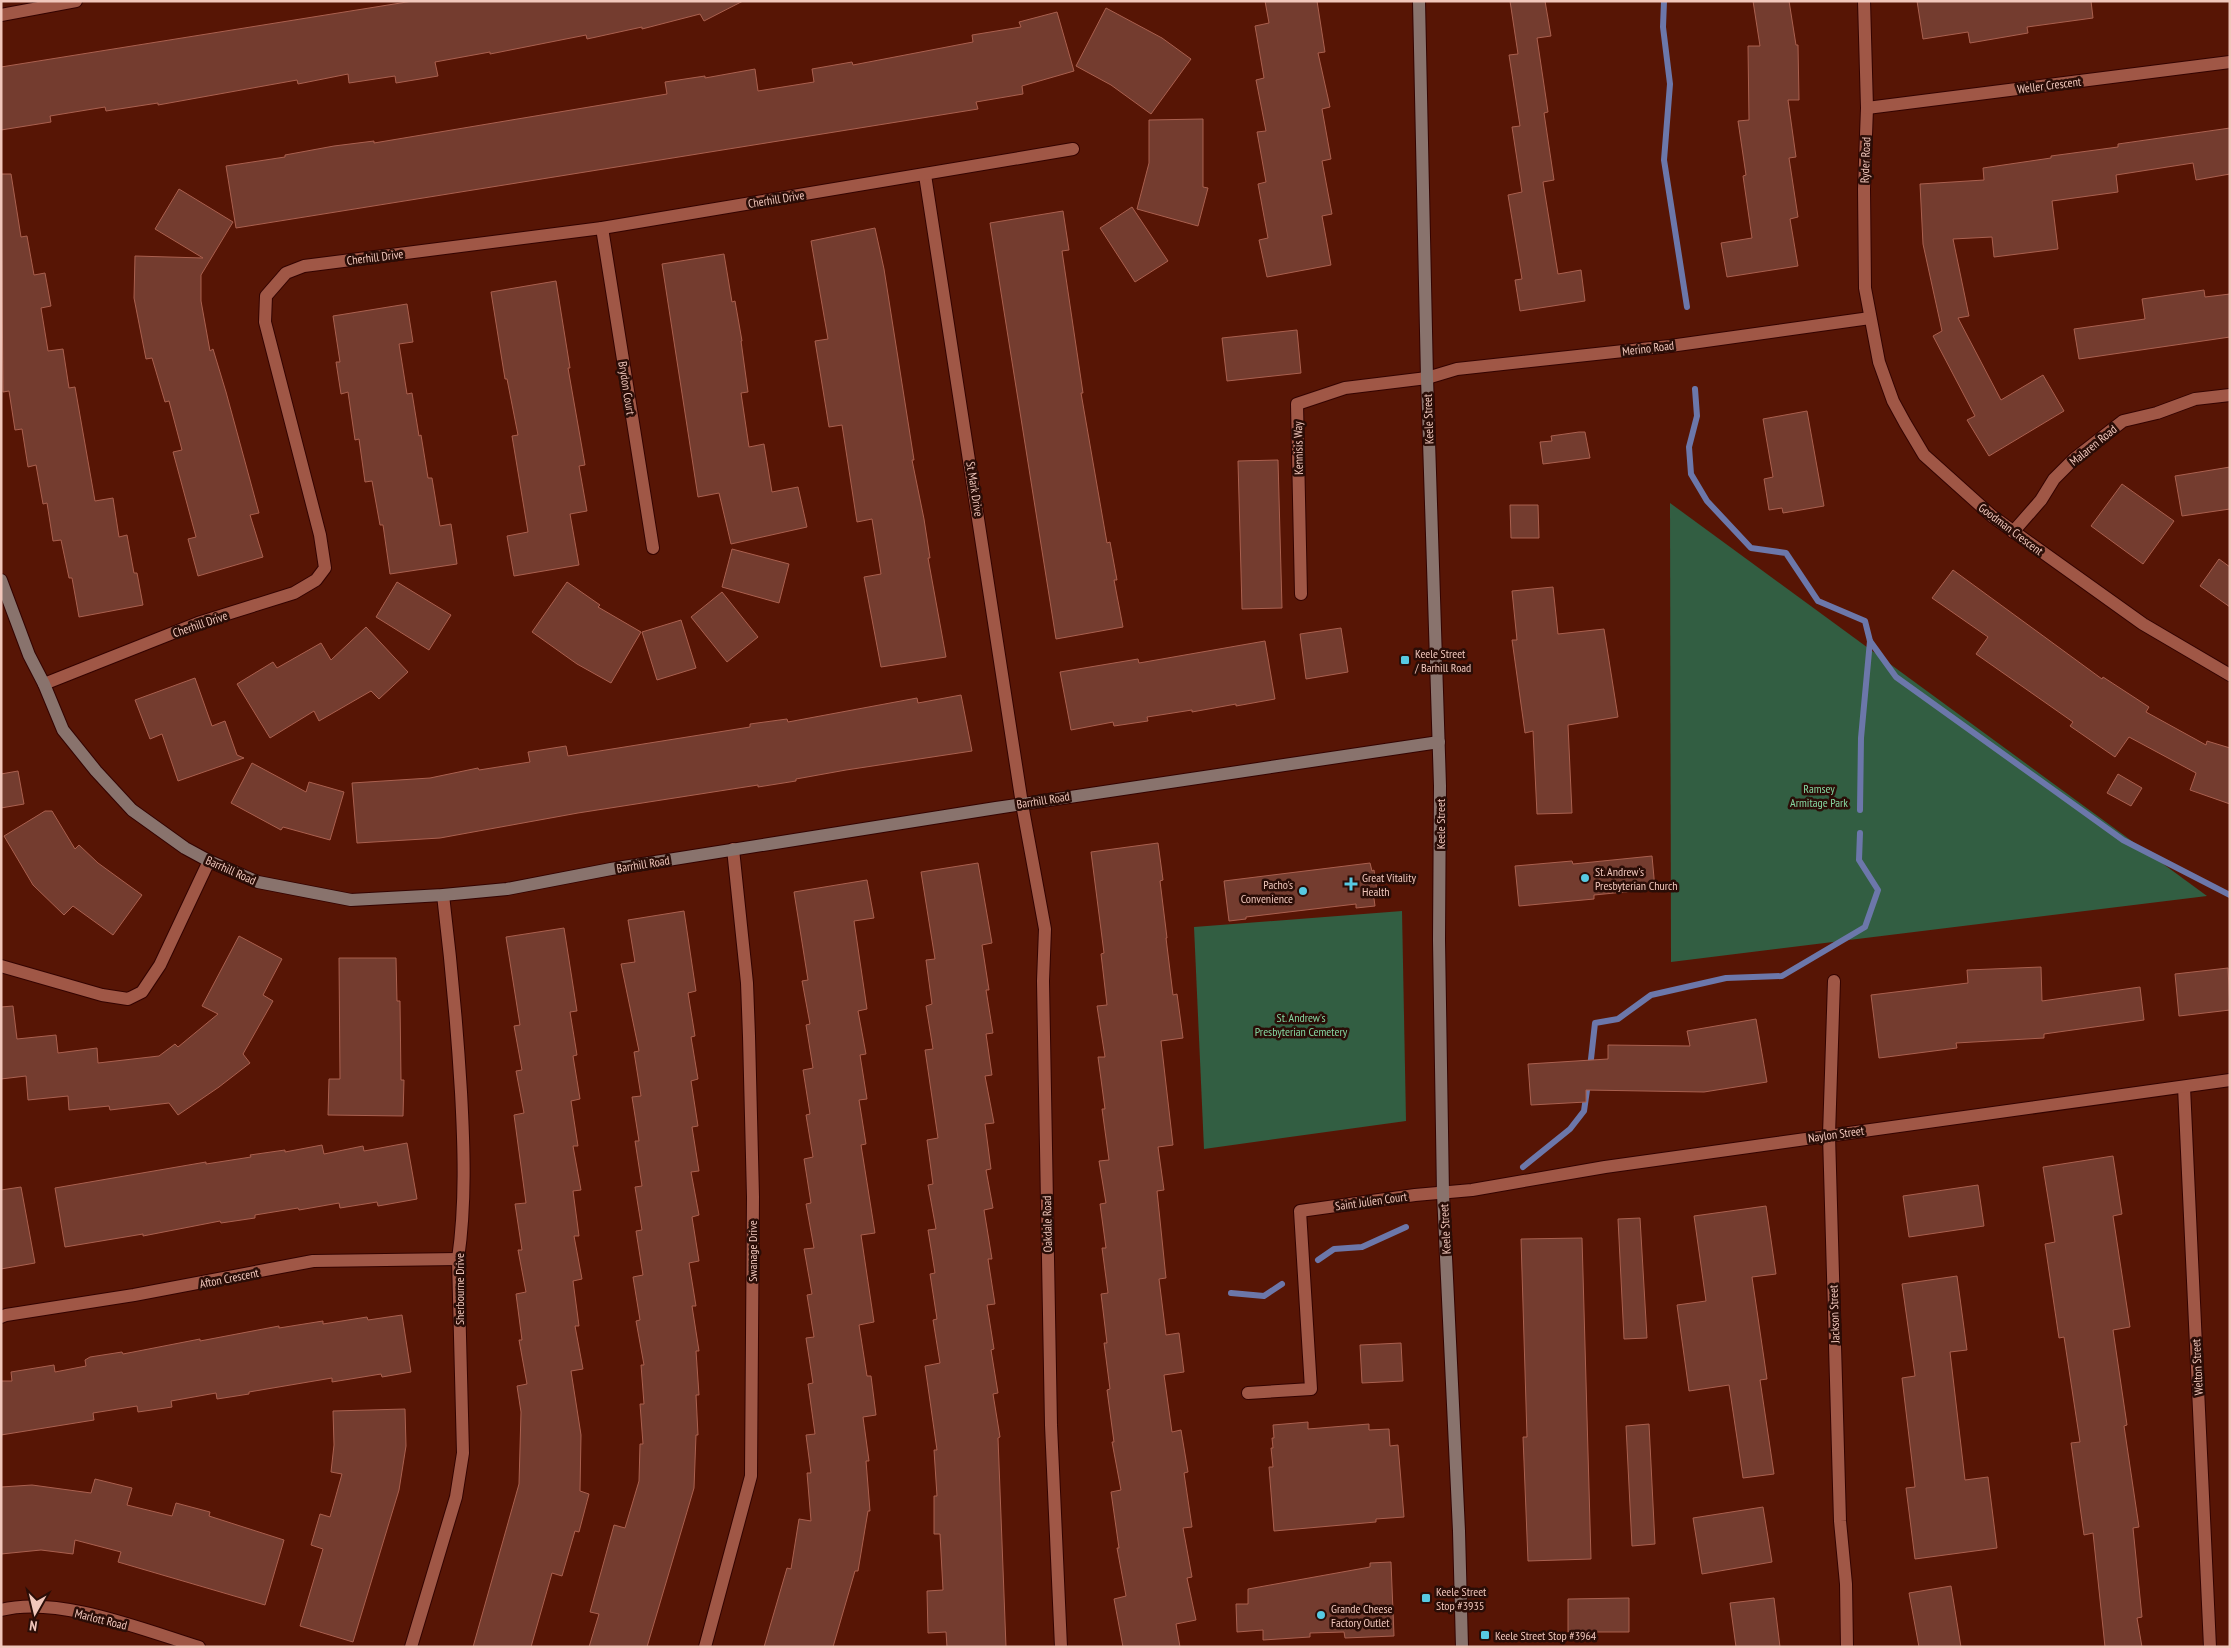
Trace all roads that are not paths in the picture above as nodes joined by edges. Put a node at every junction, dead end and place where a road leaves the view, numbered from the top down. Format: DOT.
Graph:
graph roads {
  1 [pos="76,1"];
  2 [pos="1419,1"];
  3 [pos="1864,1"];
  4 [pos="1,15"];
  5 [pos="2230,62"];
  6 [pos="1867,108"];
  7 [pos="1073,149"];
  8 [pos="925,175"];
  9 [pos="602,228"];
  10 [pos="1870,318"];
  11 [pos="1427,378"];
  12 [pos="2230,395"];
  13 [pos="2013,532"];
  14 [pos="653,548"];
  15 [pos="1,580"];
  16 [pos="1301,594"];
  17 [pos="2230,674"];
  18 [pos="44,684"];
  19 [pos="1438,742"];
  20 [pos="1022,804"];
  21 [pos="732,850"];
  22 [pos="209,861"];
  23 [pos="443,895"];
  24 [pos="1,966"];
  25 [pos="1834,981"];
  26 [pos="2230,1080"];
  27 [pos="2184,1086"];
  28 [pos="1829,1135"];
  29 [pos="1443,1194"];
  30 [pos="458,1258"];
  31 [pos="1,1317"];
  32 [pos="1248,1393"];
  33 [pos="1,1610"];
  34 [pos="199,1647"];
  35 [pos="411,1647"];
  36 [pos="705,1647"];
  37 [pos="1061,1647"];
  38 [pos="1462,1647"];
  39 [pos="1847,1647"];
  40 [pos="2210,1647"];
  1 -- 4 [label="street"];
  2 -- 11 [label="main road, Keele Street"];
  3 -- 6 [label="street, Ryder Road"];
  5 -- 6 [label="street, Weller Crescent"];
  6 -- 10 [label="street, Ryder Road"];
  7 -- 8 [label="street, Cherhill Drive"];
  8 -- 9 [label="street, Cherhill Drive"];
  8 -- 20 [label="street, St Mark Drive"];
  9 -- 14 [label="street, Brydon Court"];
  9 -- 18 [label="street, Cherhill Drive"];
  10 -- 11 [label="street, Merino Road"];
  10 -- 13 [label="street, Goodman Crescent"];
  11 -- 16 [label="street, Kennisis Way"];
  11 -- 19 [label="main road, Keele Street"];
  12 -- 13 [label="street, Malaren Road"];
  13 -- 17 [label="street, Goodman Crescent"];
  15 -- 18 [label="main road, Barrhill Road"];
  18 -- 22 [label="main road, Barrhill Road"];
  19 -- 20 [label="main road, Barrhill Road"];
  19 -- 29 [label="main road, Keele Street"];
  20 -- 21 [label="main road, Barrhill Road"];
  20 -- 37 [label="street, Oakdale Road"];
  21 -- 23 [label="main road, Barrhill Road"];
  21 -- 36 [label="street, Swanage Drive"];
  22 -- 23 [label="main road, Barrhill Road"];
  22 -- 24 [label="street"];
  23 -- 30 [label="street, Sherbourne Drive"];
  25 -- 28 [label="street, Jackson Street"];
  26 -- 27 [label="street, Naylon Street"];
  27 -- 28 [label="street, Naylon Street"];
  27 -- 40 [label="street, Welton Street"];
  28 -- 29 [label="street, Naylon Street"];
  28 -- 39 [label="street, Jackson Street"];
  29 -- 32 [label="street, Saint Julien Court"];
  29 -- 38 [label="main road, Keele Street"];
  30 -- 31 [label="street, Afton Crescent"];
  30 -- 35 [label="street, Sherbourne Drive"];
  33 -- 34 [label="street, Marlott Road"];
}
